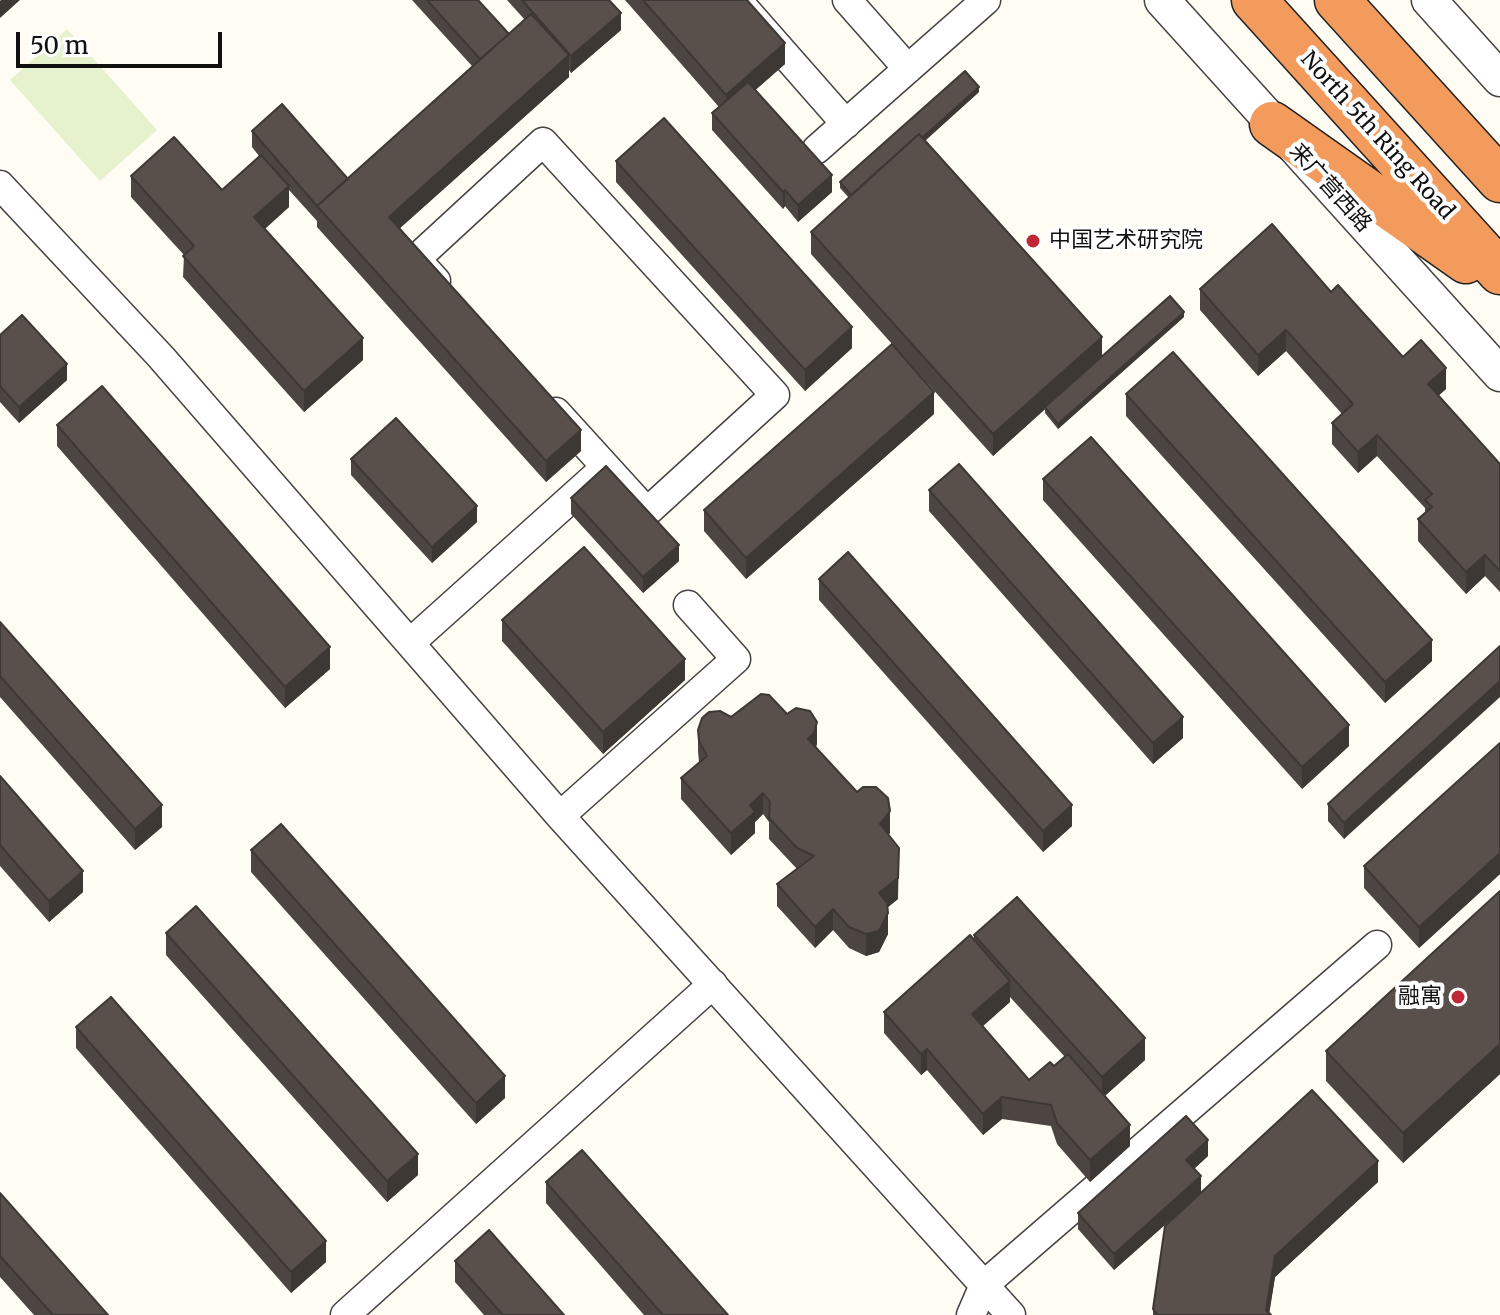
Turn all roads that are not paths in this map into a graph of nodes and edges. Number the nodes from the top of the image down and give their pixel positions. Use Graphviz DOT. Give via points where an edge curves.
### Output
graph roads {
  1 [pos="737,0"];
  2 [pos="847,0"];
  3 [pos="986,0"];
  4 [pos="1162,0"];
  5 [pos="1254,0"];
  6 [pos="1337,0"];
  7 [pos="1429,0"];
  8 [pos="908,69"];
  9 [pos="1500,79"];
  10 [pos="846,124"];
  11 [pos="1272,124"];
  12 [pos="817,149"];
  13 [pos="1500,180"];
  14 [pos="0,185"];
  15 [pos="1500,272"];
  16 [pos="1500,285"];
  17 [pos="458,305"];
  18 [pos="1500,374"];
  19 [pos="543,398"];
  20 [pos="606,467"];
  21 [pos="688,605"];
  22 [pos="410,643"];
  23 [pos="560,816"];
  24 [pos="1377,945"];
  25 [pos="713,984"];
  26 [pos="984,1285"];
  27 [pos="345,1315"];
  28 [pos="971,1315"];
  29 [pos="1011,1315"];
  1 -- 10 [label="street"];
  2 -- 8 [label="street"];
  3 -- 8 [label="street"];
  4 -- 11 [label="street, 来广营西路"];
  5 -- 15 [label="highway, North 5th Ring Road"];
  6 -- 13 [label="highway"];
  7 -- 9 [label="street"];
  8 -- 10 [label="street"];
  10 -- 12 [label="street"];
  11 -- 16 [label="highway"];
  11 -- 18 [label="street, 来广营西路"];
  14 -- 22 [label="street" via="161,357"];
  17 -- 20 [label="street" via="416,259 543,142 775,395 647,512"];
  19 -- 20 [label="street"];
  20 -- 22 [label="street"];
  21 -- 23 [label="street" via="736,659"];
  22 -- 23 [label="street"];
  23 -- 25 [label="street"];
  24 -- 26 [label="street"];
  25 -- 26 [label="street"];
  25 -- 27 [label="street"];
  26 -- 28 [label="street"];
  26 -- 29 [label="street"];
}
